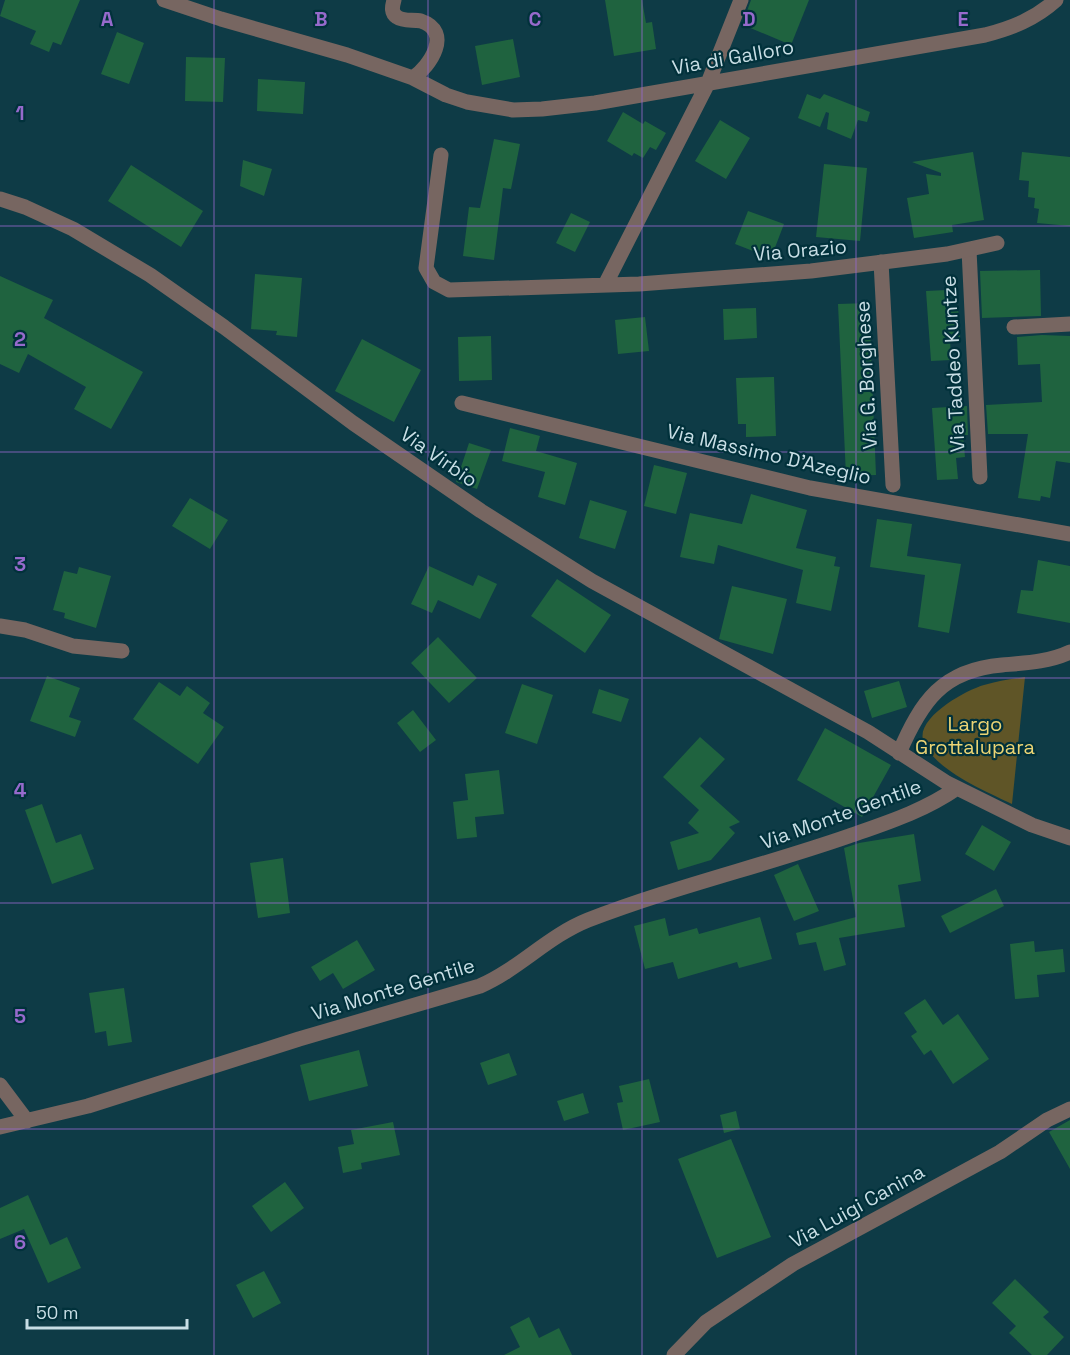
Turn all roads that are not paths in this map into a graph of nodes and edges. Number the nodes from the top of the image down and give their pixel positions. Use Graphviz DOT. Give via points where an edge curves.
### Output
graph roads {
  1 [pos="164,0"];
  2 [pos="394,0"];
  3 [pos="741,0"];
  4 [pos="1056,0"];
  5 [pos="413,78"];
  6 [pos="708,83"];
  7 [pos="441,155"];
  8 [pos="0,199"];
  9 [pos="997,243"];
  10 [pos="969,250"];
  11 [pos="881,262"];
  12 [pos="605,285"];
  13 [pos="1070,324"];
  14 [pos="1014,327"];
  15 [pos="462,403"];
  16 [pos="980,477"];
  17 [pos="893,485"];
  18 [pos="1070,534"];
  19 [pos="0,626"];
  20 [pos="122,651"];
  21 [pos="1070,652"];
  22 [pos="899,753"];
  23 [pos="957,788"];
  24 [pos="1070,838"];
  25 [pos="0,1085"];
  26 [pos="1070,1109"];
  27 [pos="27,1121"];
  28 [pos="0,1127"];
  29 [pos="675,1355"];
  1 -- 5 [label="street, Via di Galloro"];
  2 -- 5 [label="street" via="395,16 428,25 436,39 432,59"];
  3 -- 6 [label="street"];
  4 -- 6 [label="street, Via di Galloro" via="1032,18 985,35"];
  5 -- 6 [label="street, Via di Galloro" via="467,102 528,110 595,103"];
  6 -- 12 [label="street"];
  7 -- 12 [label="street, Via Orazio" via="426,261 434,282 458,290"];
  8 -- 22 [label="street, Via Virbio" via="73,229 150,275 353,423 562,562"];
  9 -- 10 [label="street, Via Orazio"];
  10 -- 11 [label="street, Via Orazio"];
  10 -- 16 [label="street, Via Taddeo Kuntze"];
  11 -- 12 [label="street, Via Orazio" via="811,271"];
  11 -- 17 [label="street, Via G. Borghese"];
  13 -- 14 [label="street"];
  15 -- 18 [label="street, Via Massimo D'Azeglio" via="810,488"];
  19 -- 20 [label="street" via="73,646"];
  21 -- 22 [label="street" via="1057,658 971,670 946,683 925,702"];
  22 -- 23 [label="street"];
  23 -- 24 [label="street" via="1032,825"];
  23 -- 27 [label="street, Via Monte Gentile" via="928,806 793,856 649,897 585,921 480,986 88,1106"];
  25 -- 27 [label="street"];
  26 -- 29 [label="street, Via Luigi Canina" via="1000,1152 793,1264 706,1322"];
  27 -- 28 [label="street, Via Monte Gentile"];
}
